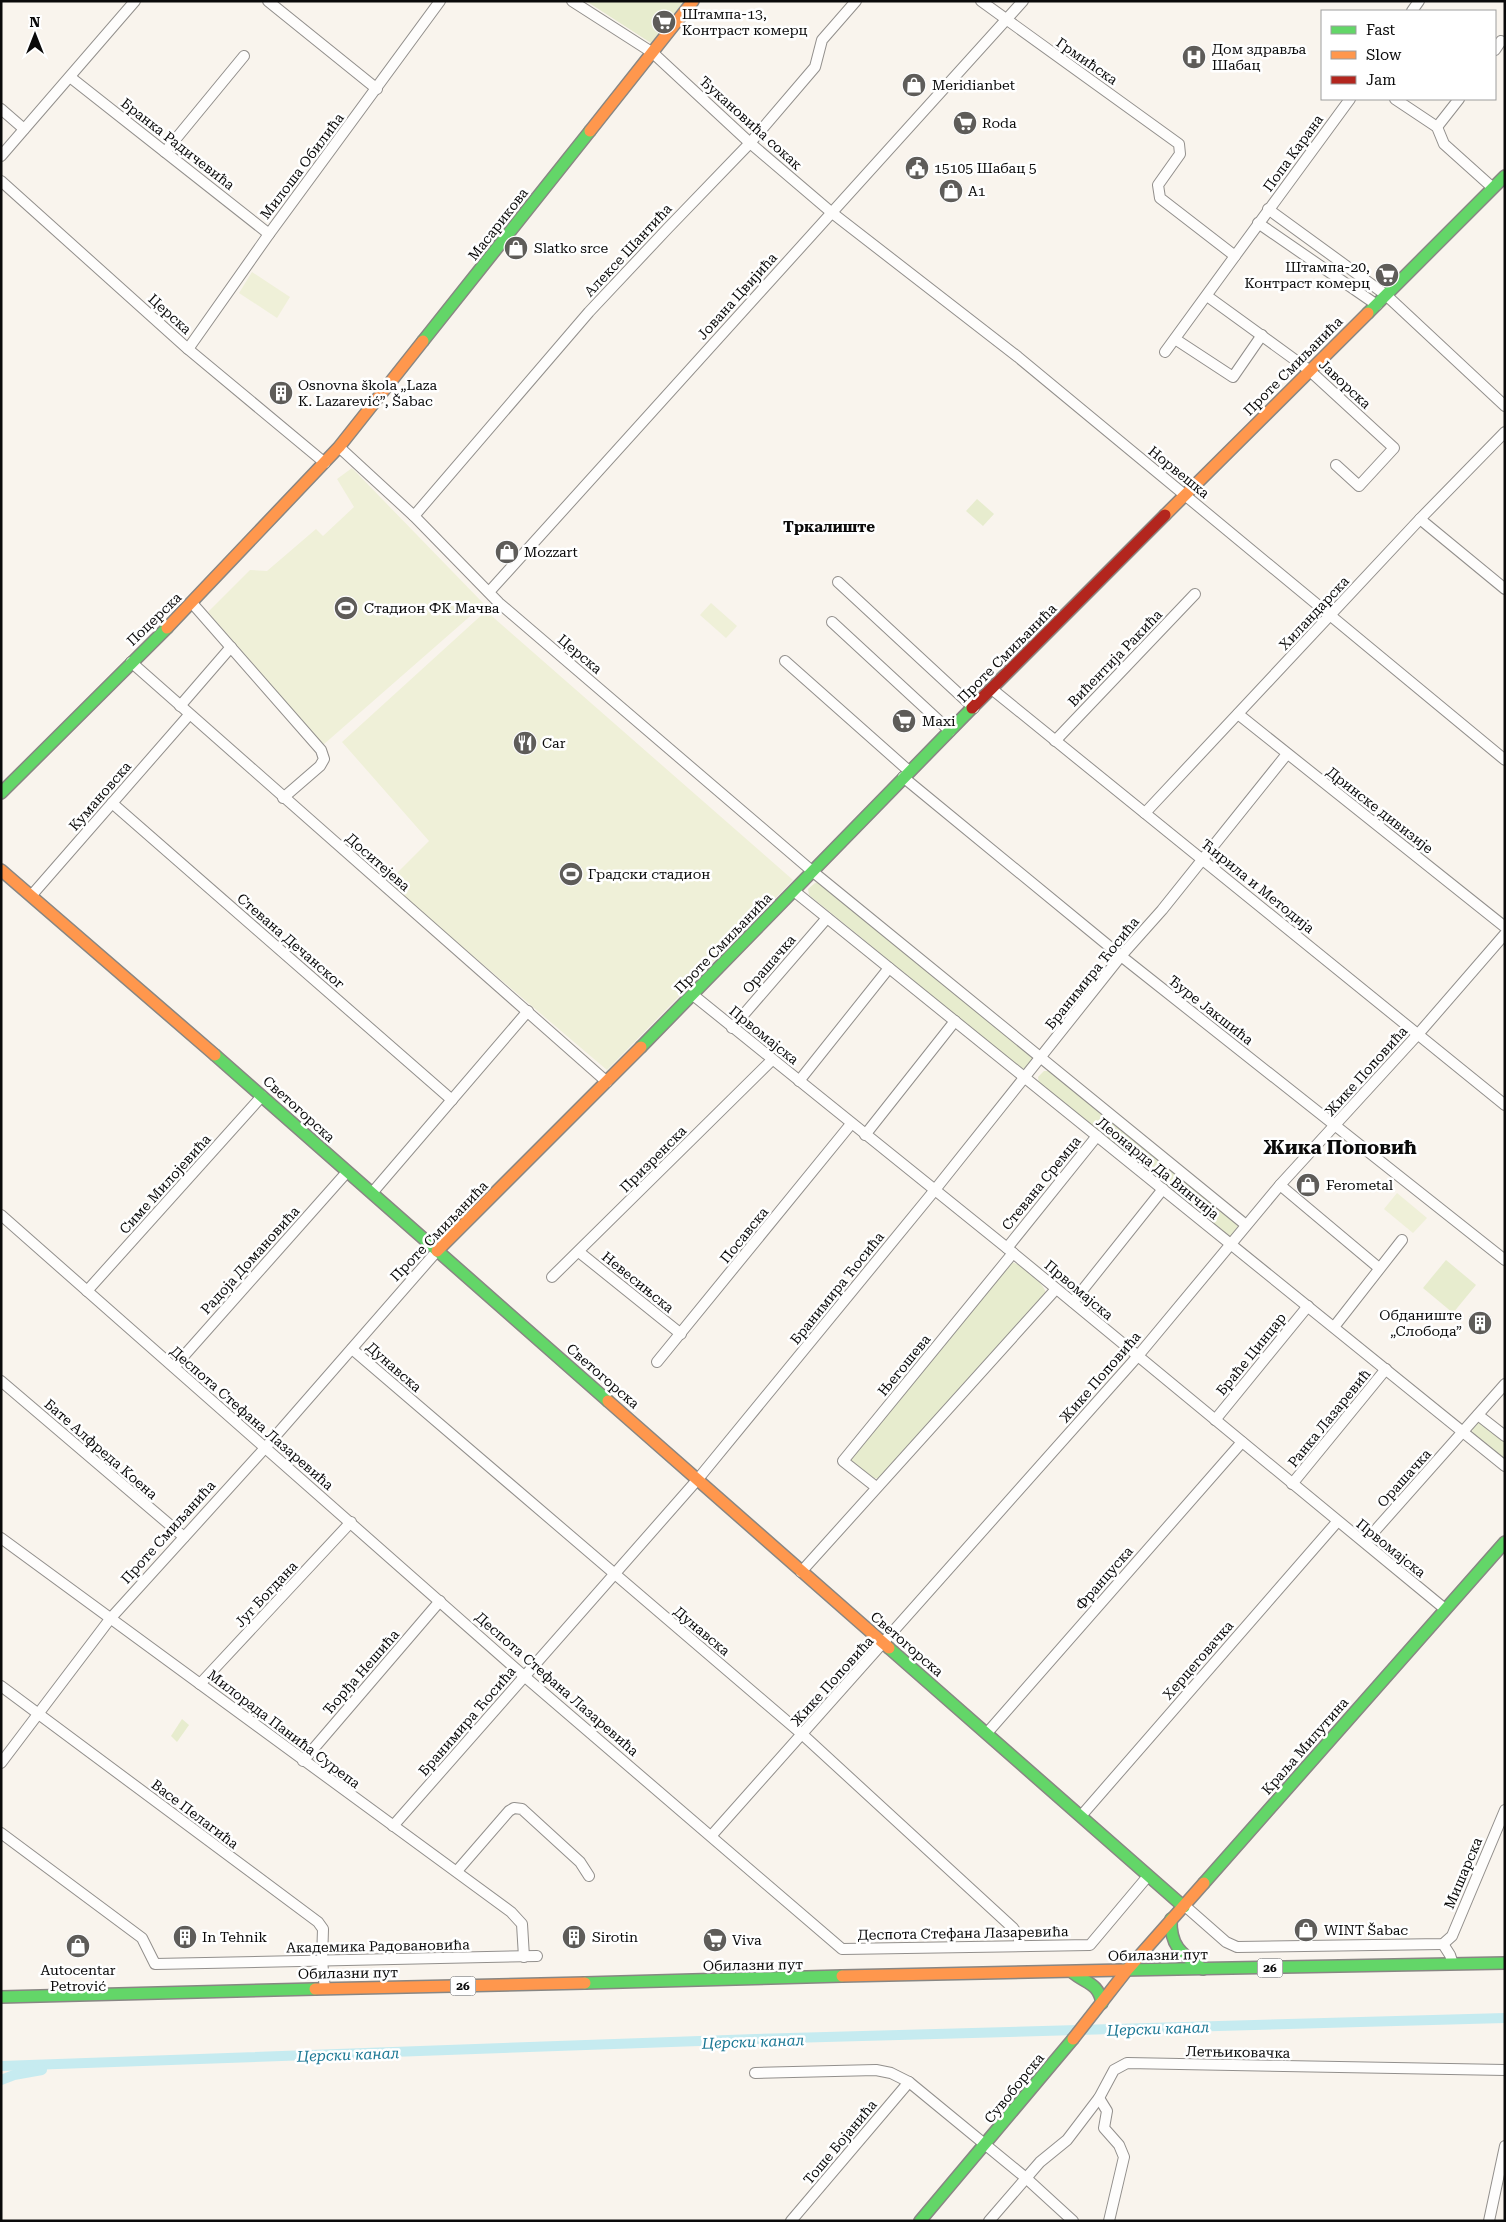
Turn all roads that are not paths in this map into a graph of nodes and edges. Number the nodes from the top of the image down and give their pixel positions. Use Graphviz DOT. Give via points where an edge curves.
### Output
graph roads {
  1 [pos="134,1"];
  2 [pos="268,1"];
  3 [pos="440,1"];
  4 [pos="572,1"];
  5 [pos="693,1"];
  6 [pos="856,1"];
  7 [pos="981,1"];
  8 [pos="1024,1"];
  9 [pos="1006,20"];
  10 [pos="653,53"];
  11 [pos="244,56"];
  12 [pos="70,77"];
  13 [pos="377,88"];
  14 [pos="1349,100"];
  15 [pos="1397,100"];
  16 [pos="1457,100"];
  17 [pos="1,109"];
  18 [pos="1438,127"];
  19 [pos="24,129"];
  20 [pos="750,143"];
  21 [pos="165,152"];
  22 [pos="1,156"];
  23 [pos="1505,176"];
  24 [pos="1,181"];
  25 [pos="1493,188"];
  26 [pos="1268,209"];
  27 [pos="831,212"];
  28 [pos="1258,223"];
  29 [pos="269,234"];
  30 [pos="1235,256"];
  31 [pos="1386,295"];
  32 [pos="1208,296"];
  33 [pos="1376,305"];
  34 [pos="1262,335"];
  35 [pos="1176,339"];
  36 [pos="188,349"];
  37 [pos="1165,352"];
  38 [pos="1310,370"];
  39 [pos="1505,406"];
  40 [pos="1505,432"];
  41 [pos="339,447"];
  42 [pos="325,463"];
  43 [pos="1336,465"];
  44 [pos="1185,495"];
  45 [pos="414,516"];
  46 [pos="1420,519"];
  47 [pos="838,582"];
  48 [pos="1505,589"];
  49 [pos="489,592"];
  50 [pos="1196,594"];
  51 [pos="192,603"];
  52 [pos="1331,615"];
  53 [pos="832,622"];
  54 [pos="231,647"];
  55 [pos="785,661"];
  56 [pos="131,662"];
  57 [pos="993,690"];
  58 [pos="180,706"];
  59 [pos="974,708"];
  60 [pos="1238,714"];
  61 [pos="189,715"];
  62 [pos="950,731"];
  63 [pos="1055,741"];
  64 [pos="1287,754"];
  65 [pos="1505,760"];
  66 [pos="906,774"];
  67 [pos="1,793"];
  68 [pos="284,798"];
  69 [pos="112,803"];
  70 [pos="1145,813"];
  71 [pos="1202,859"];
  72 [pos="1,870"];
  73 [pos="812,871"];
  74 [pos="794,891"];
  75 [pos="31,896"];
  76 [pos="827,918"];
  77 [pos="1505,927"];
  78 [pos="1505,934"];
  79 [pos="1121,956"];
  80 [pos="890,968"];
  81 [pos="693,996"];
  82 [pos="528,1011"];
  83 [pos="955,1021"];
  84 [pos="732,1028"];
  85 [pos="1417,1035"];
  86 [pos="1040,1058"];
  87 [pos="772,1060"];
  88 [pos="1025,1078"];
  89 [pos="799,1081"];
  90 [pos="607,1082"];
  91 [pos="262,1096"];
  92 [pos="452,1100"];
  93 [pos="1505,1105"];
  94 [pos="851,1124"];
  95 [pos="1334,1126"];
  96 [pos="865,1135"];
  97 [pos="1097,1136"];
  98 [pos="347,1172"];
  99 [pos="1280,1185"];
  100 [pos="1163,1189"];
  101 [pos="934,1191"];
  102 [pos="372,1193"];
  103 [pos="1,1215"];
  104 [pos="1246,1225"];
  105 [pos="1402,1240"];
  106 [pos="1230,1245"];
  107 [pos="437,1251"];
  108 [pos="1010,1251"];
  109 [pos="579,1252"];
  110 [pos="1505,1260"];
  111 [pos="1379,1268"];
  112 [pos="552,1277"];
  113 [pos="1056,1289"];
  114 [pos="87,1291"];
  115 [pos="1073,1302"];
  116 [pos="1308,1306"];
  117 [pos="1334,1327"];
  118 [pos="681,1334"];
  119 [pos="352,1349"];
  120 [pos="1137,1357"];
  121 [pos="657,1362"];
  122 [pos="174,1367"];
  123 [pos="1386,1369"];
  124 [pos="1,1381"];
  125 [pos="1505,1384"];
  126 [pos="1478,1414"];
  127 [pos="1215,1420"];
  128 [pos="1463,1431"];
  129 [pos="1505,1436"];
  130 [pos="1242,1442"];
  131 [pos="265,1448"];
  132 [pos="1505,1466"];
  133 [pos="698,1479"];
  134 [pos="1292,1484"];
  135 [pos="876,1487"];
  136 [pos="351,1522"];
  137 [pos="1337,1522"];
  138 [pos="184,1537"];
  139 [pos="1,1538"];
  140 [pos="1365,1542"];
  141 [pos="1505,1542"];
  142 [pos="801,1572"];
  143 [pos="614,1574"];
  144 [pos="440,1602"];
  145 [pos="1445,1609"];
  146 [pos="110,1619"];
  147 [pos="884,1644"];
  148 [pos="524,1676"];
  149 [pos="200,1684"];
  150 [pos="1,1686"];
  151 [pos="38,1713"];
  152 [pos="987,1732"];
  153 [pos="802,1735"];
  154 [pos="303,1761"];
  155 [pos="1,1764"];
  156 [pos="1505,1810"];
  157 [pos="1081,1816"];
  158 [pos="393,1826"];
  159 [pos="1,1833"];
  160 [pos="712,1835"];
  161 [pos="457,1871"];
  162 [pos="589,1876"];
  163 [pos="1148,1876"];
  164 [pos="1184,1906"];
  165 [pos="1171,1919"];
  166 [pos="1443,1944"];
  167 [pos="1020,1946"];
  168 [pos="537,1956"];
  169 [pos="524,1957"];
  170 [pos="322,1961"];
  171 [pos="1505,1963"];
  172 [pos="1453,1964"];
  173 [pos="1204,1969"];
  174 [pos="1127,1970"];
  175 [pos="1071,1971"];
  176 [pos="325,1989"];
  177 [pos="1,1996"];
  178 [pos="1100,2006"];
  179 [pos="1505,2070"];
  180 [pos="756,2073"];
  181 [pos="909,2082"];
  182 [pos="1099,2098"];
  183 [pos="986,2146"];
  184 [pos="1505,2146"];
  185 [pos="1026,2178"];
  186 [pos="791,2221"];
  187 [pos="920,2221"];
  188 [pos="989,2221"];
  189 [pos="1073,2221"];
  190 [pos="1109,2221"];
  191 [pos="1489,2221"];
  1 -- 12 [label="street"];
  2 -- 13 [label="street"];
  3 -- 13 [label="street, Милоша Обилића"];
  4 -- 10 [label="street, Ђукановића сокак"];
  5 -- 10 [label="street, Масарикова"];
  6 -- 20 [label="street, Алексе Шантића" via="822,40 815,67"];
  7 -- 9 [label="street, Грмићска"];
  8 -- 9 [label="street, Јована Цвијића"];
  9 -- 27 [label="street, Јована Цвијића"];
  9 -- 30 [label="street, Грмићска" via="1177,142 1180,154 1160,181 1160,198"];
  10 -- 20 [label="street, Ђукановића сокак"];
  10 -- 41 [label="street, Масарикова"];
  11 -- 21 [label="street"];
  12 -- 19 [label="street"];
  12 -- 21 [label="street, Бранка Радичевића"];
  13 -- 29 [label="street, Милоша Обилића"];
  14 -- 26 [label="street, Попа Карана"];
  15 -- 18 [label="street"];
  16 -- 18 [label="street"];
  17 -- 19 [label="street"];
  18 -- 25 [label="street" via="1444,144"];
  19 -- 22 [label="street"];
  20 -- 27 [label="street, Ђукановића сокак"];
  20 -- 45 [label="street, Алексе Шантића" via="589,312"];
  21 -- 29 [label="street, Бранка Радичевића"];
  23 -- 25 [label="street, Проте Смиљанића"];
  24 -- 36 [label="street, Церска"];
  25 -- 31 [label="street, Проте Смиљанића"];
  26 -- 28 [label="street, Попа Карана"];
  26 -- 31 [label="street"];
  27 -- 44 [label="street, Норвешка" via="1026,363"];
  27 -- 49 [label="street, Јована Цвијића"];
  28 -- 30 [label="street, Попа Карана"];
  28 -- 33 [label="street"];
  29 -- 36 [label="street, Милоша Обилића"];
  30 -- 32 [label="street, Попа Карана"];
  31 -- 33 [label="street, Проте Смиљанића"];
  31 -- 39 [label="street"];
  32 -- 34 [label="street, Јаворска"];
  32 -- 35 [label="street, Попа Карана"];
  33 -- 38 [label="street, Проте Смиљанића"];
  34 -- 35 [label="street" via="1233,377"];
  34 -- 38 [label="street, Јаворска"];
  35 -- 37 [label="street, Попа Карана"];
  36 -- 42 [label="street, Церска"];
  38 -- 43 [label="street, Јаворска" via="1394,448 1359,486"];
  38 -- 44 [label="street, Проте Смиљанића"];
  40 -- 46 [label="street, Хиландарска"];
  41 -- 42 [label="street, Масарикова"];
  41 -- 45 [label="street, Церска"];
  42 -- 51 [label="street, Поцерска"];
  44 -- 52 [label="street, Норвешка"];
  44 -- 57 [label="street, Проте Смиљанића"];
  45 -- 49 [label="street, Церска"];
  46 -- 48 [label="street"];
  46 -- 52 [label="street, Хиландарска"];
  47 -- 59 [label="street"];
  49 -- 73 [label="street, Церска"];
  50 -- 63 [label="street, Вићентија Ракића"];
  51 -- 54 [label="street"];
  51 -- 56 [label="street, Поцерска"];
  52 -- 60 [label="street, Хиландарска"];
  52 -- 65 [label="street, Норвешка"];
  53 -- 62 [label="street"];
  54 -- 58 [label="street"];
  54 -- 68 [label="street" via="323,754 320,766"];
  55 -- 66 [label="street, Ђуре Јакшића"];
  56 -- 58 [label="street, Доситејева"];
  56 -- 67 [label="street, Поцерска"];
  57 -- 59 [label="street, Проте Смиљанића"];
  57 -- 63 [label="street, Ћирила и Методија"];
  58 -- 61 [label="street, Доситејева"];
  59 -- 62 [label="street, Проте Смиљанића"];
  60 -- 64 [label="street, Дринске дивизије"];
  60 -- 70 [label="street, Хиландарска"];
  61 -- 68 [label="street, Доситејева"];
  61 -- 69 [label="street, Кумановска"];
  62 -- 66 [label="street, Проте Смиљанића"];
  63 -- 70 [label="street, Ћирила и Методија"];
  64 -- 71 [label="street, Бранимира Ћосића"];
  64 -- 77 [label="street, Дринске дивизије"];
  66 -- 73 [label="street, Проте Смиљанића"];
  66 -- 79 [label="street, Ђуре Јакшића"];
  68 -- 82 [label="street, Доситејева"];
  69 -- 75 [label="street, Кумановска"];
  69 -- 92 [label="street, Стевана Дечанског"];
  70 -- 71 [label="street, Ћирила и Методија"];
  71 -- 79 [label="street, Бранимира Ћосића"];
  71 -- 85 [label="street, Ћирила и Методија"];
  72 -- 75 [label="street, Светогорска"];
  73 -- 74 [label="street, Проте Смиљанића"];
  73 -- 86 [label="street, Леонарда Да Винчија"];
  74 -- 76 [label="street, Леонарда Да Винчија"];
  74 -- 81 [label="street, Проте Смиљанића"];
  75 -- 91 [label="street, Светогорска"];
  76 -- 80 [label="street, Леонарда Да Винчија"];
  76 -- 84 [label="street, Орашачка"];
  78 -- 85 [label="street, Жике Поповића"];
  79 -- 86 [label="street, Бранимира Ћосића"];
  79 -- 95 [label="street, Ђуре Јакшића"];
  80 -- 83 [label="street, Леонарда Да Винчија"];
  80 -- 89 [label="street"];
  81 -- 84 [label="street, Првомајска"];
  81 -- 90 [label="street, Проте Смиљанића"];
  82 -- 90 [label="street, Доситејева"];
  82 -- 92 [label="street"];
  83 -- 88 [label="street, Леонарда Да Винчија"];
  83 -- 96 [label="street"];
  84 -- 87 [label="street, Првомајска"];
  85 -- 93 [label="street, Ћирила и Методија"];
  85 -- 95 [label="street, Жике Поповића"];
  86 -- 88 [label="street, Бранимира Ћосића"];
  86 -- 104 [label="street, Леонарда Да Винчија"];
  87 -- 89 [label="street, Првомајска"];
  87 -- 109 [label="street, Призренска"];
  88 -- 97 [label="street, Леонарда Да Винчија"];
  88 -- 101 [label="street, Бранимира Ћосића"];
  89 -- 94 [label="street, Првомајска"];
  90 -- 107 [label="street, Проте Смиљанића"];
  91 -- 98 [label="street, Светогорска"];
  91 -- 114 [label="street, Симе Милојевића"];
  92 -- 102 [label="street"];
  94 -- 96 [label="street, Првомајска"];
  94 -- 118 [label="street, Посавска"];
  95 -- 99 [label="street, Жике Поповића"];
  95 -- 110 [label="street, Ђуре Јакшића"];
  96 -- 101 [label="street, Првомајска"];
  97 -- 100 [label="street, Леонарда Да Винчија"];
  97 -- 108 [label="street, Стевана Сремца"];
  98 -- 102 [label="street, Светогорска"];
  98 -- 122 [label="street, Радоја Домановића"];
  99 -- 104 [label="street, Жике Поповића"];
  99 -- 111 [label="street"];
  100 -- 106 [label="street, Леонарда Да Винчија"];
  100 -- 115 [label="street"];
  101 -- 108 [label="street, Првомајска"];
  101 -- 133 [label="street, Бранимира Ћосића"];
  102 -- 107 [label="street, Светогорска"];
  103 -- 114 [label="street, Деспота Стефана Лазаревића"];
  104 -- 106 [label="street, Жике Поповића"];
  105 -- 111 [label="street"];
  106 -- 116 [label="street, Леонарда Да Винчија"];
  106 -- 120 [label="street, Жике Поповића"];
  107 -- 119 [label="street, Проте Смиљанића"];
  107 -- 133 [label="street, Светогорска"];
  108 -- 113 [label="street, Првомајска"];
  108 -- 135 [label="street, Његошева" via="843,1461"];
  109 -- 112 [label="street, Призренска"];
  109 -- 118 [label="street, Невесињска"];
  111 -- 117 [label="street"];
  113 -- 115 [label="street, Првомајска"];
  113 -- 135 [label="street"];
  114 -- 122 [label="street, Деспота Стефана Лазаревића"];
  115 -- 120 [label="street, Првомајска"];
  116 -- 117 [label="street, Леонарда Да Винчија"];
  116 -- 127 [label="street, Браће Цинцар"];
  117 -- 123 [label="street, Леонарда Да Винчија"];
  118 -- 121 [label="street, Посавска"];
  119 -- 131 [label="street, Проте Смиљанића"];
  119 -- 143 [label="street, Дунавска"];
  120 -- 127 [label="street, Првомајска"];
  120 -- 147 [label="street, Жике Поповића"];
  122 -- 131 [label="street, Деспота Стефана Лазаревића"];
  123 -- 128 [label="street, Леонарда Да Винчија"];
  123 -- 134 [label="street, Ранка Лазаревић"];
  124 -- 138 [label="street, Бате Алфреда Коена"];
  125 -- 126 [label="street, Орашачка"];
  126 -- 128 [label="street, Орашачка"];
  126 -- 129 [label="street"];
  127 -- 130 [label="street, Првомајска"];
  128 -- 132 [label="street, Леонарда Да Винчија"];
  128 -- 140 [label="street, Орашачка"];
  130 -- 134 [label="street, Првомајска"];
  130 -- 152 [label="street, Француска"];
  131 -- 136 [label="street, Деспота Стефана Лазаревића"];
  131 -- 138 [label="street, Проте Смиљанића"];
  133 -- 142 [label="street, Светогорска"];
  133 -- 143 [label="street, Бранимира Ћосића"];
  134 -- 137 [label="street, Првомајска"];
  135 -- 142 [label="street"];
  136 -- 144 [label="street, Деспота Стефана Лазаревића"];
  136 -- 149 [label="street, Југ Богдана"];
  137 -- 140 [label="street, Првомајска"];
  137 -- 157 [label="street, Херцеговачка"];
  138 -- 146 [label="street, Проте Смиљанића"];
  139 -- 146 [label="street, Милорада Панића Сурепа"];
  140 -- 145 [label="street, Првомајска"];
  141 -- 145 [label="street, Краља Милутина"];
  142 -- 147 [label="street, Светогорска"];
  143 -- 148 [label="street, Бранимира Ћосића"];
  143 -- 153 [label="street, Дунавска"];
  144 -- 148 [label="street, Деспота Стефана Лазаревића"];
  144 -- 154 [label="street, Ђорђа Нешића"];
  145 -- 164 [label="street, Краља Милутина"];
  146 -- 149 [label="street, Милорада Панића Сурепа"];
  146 -- 151 [label="street, Проте Смиљанића"];
  147 -- 152 [label="street, Светогорска"];
  147 -- 153 [label="street, Жике Поповића"];
  148 -- 158 [label="street, Бранимира Ћосића"];
  148 -- 160 [label="street, Деспота Стефана Лазаревића"];
  149 -- 154 [label="street, Милорада Панића Сурепа"];
  150 -- 151 [label="street, Васе Пелагића"];
  151 -- 155 [label="street, Проте Смиљанића"];
  151 -- 170 [label="street, Васе Пелагића" via="318,1922 323,1929"];
  152 -- 157 [label="street, Светогорска"];
  153 -- 160 [label="street, Жике Поповића"];
  153 -- 167 [label="street, Дунавска" via="1013,1928"];
  154 -- 158 [label="street, Милорада Панића Сурепа"];
  156 -- 166 [label="street, Мишарска" via="1452,1936"];
  157 -- 163 [label="street, Светогорска"];
  158 -- 161 [label="street, Милорада Панића Сурепа"];
  159 -- 170 [label="street, Академика Радовановића" via="142,1938 156,1964"];
  160 -- 167 [label="street, Деспота Стефана Лазаревића" via="842,1949"];
  161 -- 162 [label="street" via="514,1808 522,1810 580,1862"];
  161 -- 169 [label="street, Милорада Панића Сурепа" via="522,1924"];
  163 -- 164 [label="street, Светогорска"];
  163 -- 167 [label="street, Деспота Стефана Лазаревића" via="1090,1945"];
  164 -- 165 [label="street, Краља Милутина"];
  164 -- 166 [label="street" via="1226,1942 1237,1947"];
  165 -- 173 [label="street" via="1171,1936 1176,1946"];
  165 -- 174 [label="street, Краља Милутина"];
  166 -- 172 [label="street"];
  168 -- 169 [label="street, Академика Радовановића"];
  169 -- 170 [label="street, Академика Радовановића"];
  170 -- 176 [label="street, Васе Пелагића"];
  171 -- 172 [label="street, Обилазни пут / 26"];
  172 -- 173 [label="street, Обилазни пут / 26"];
  173 -- 174 [label="street, Обилазни пут / 26"];
  174 -- 175 [label="street, Обилазни пут / 26"];
  174 -- 178 [label="street, Сувоборска"];
  175 -- 176 [label="street, Обилазни пут / 26"];
  175 -- 178 [label="street" via="1077,1978 1096,1986 1100,1993"];
  176 -- 177 [label="street, Обилазни пут / 26"];
  178 -- 183 [label="street, Сувоборска"];
  179 -- 182 [label="street, Летњиковачка" via="1127,2063 1114,2070"];
  180 -- 181 [label="street" via="876,2070"];
  181 -- 183 [label="street"];
  181 -- 186 [label="street, Тоше Бојанића"];
  182 -- 185 [label="street, Летњиковачка" via="1067,2140"];
  182 -- 190 [label="street" via="1107,2111 1104,2128 1119,2145 1124,2157"];
  183 -- 185 [label="street"];
  183 -- 187 [label="street, Сувоборска"];
  184 -- 191 [label="street"];
  185 -- 188 [label="street, Летњиковачка"];
  185 -- 189 [label="street"];
}
